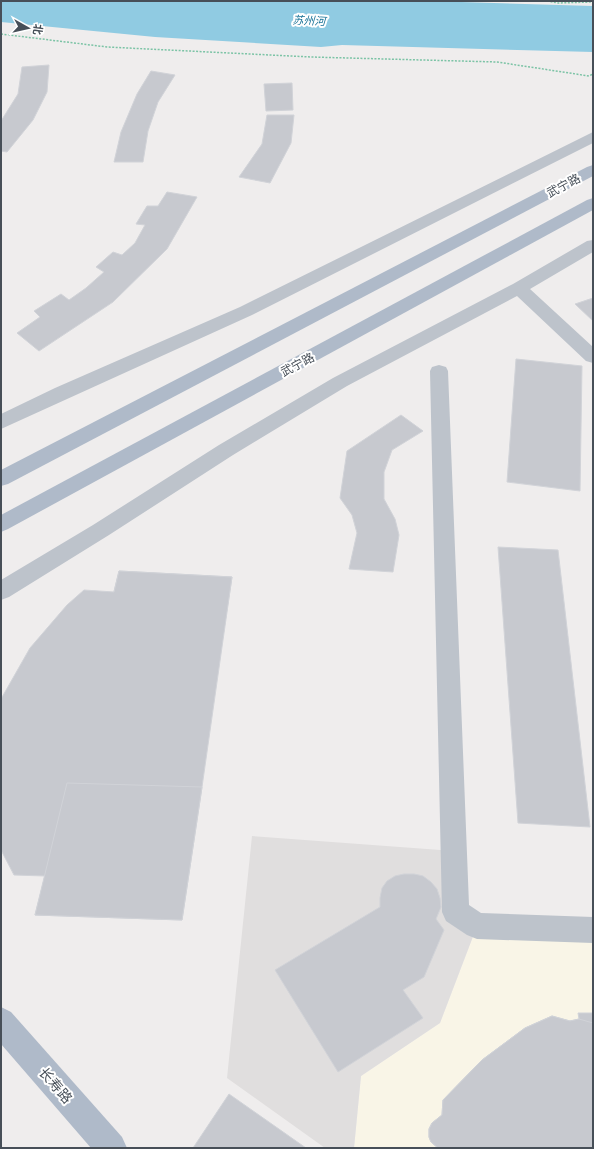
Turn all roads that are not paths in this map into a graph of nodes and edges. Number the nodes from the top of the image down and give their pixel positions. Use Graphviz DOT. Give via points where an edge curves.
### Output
graph roads {
  1 [pos="593,137"];
  2 [pos="593,170"];
  3 [pos="593,203"];
  4 [pos="593,245"];
  5 [pos="519,288"];
  6 [pos="593,357"];
  7 [pos="439,372"];
  8 [pos="1,422"];
  9 [pos="1,479"];
  10 [pos="1,524"];
  11 [pos="1,591"];
  12 [pos="593,930"];
  13 [pos="1,1022"];
  14 [pos="112,1148"];
  1 -- 8 [label="street" via="246,311 88,379"];
  2 -- 9 [label="main road, 武宁路"];
  3 -- 10 [label="main road, 武宁路"];
  4 -- 5 [label="street"];
  5 -- 6 [label="street"];
  5 -- 11 [label="street" via="340,382"];
  7 -- 12 [label="street" via="456,912 477,926"];
  13 -- 14 [label="main road, 长寿路"];
}
